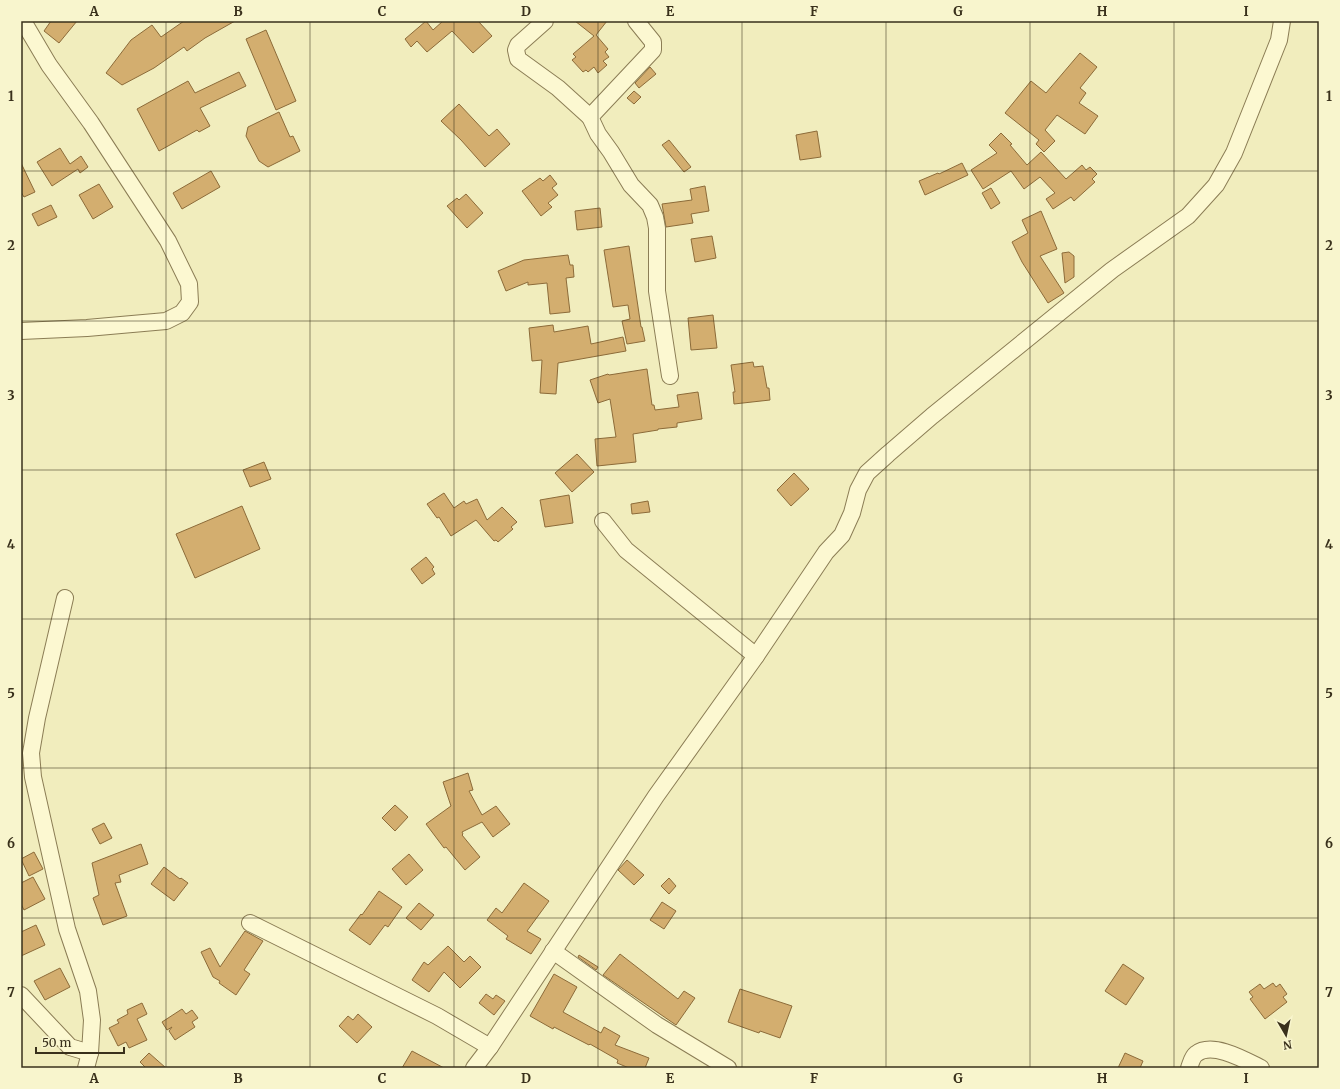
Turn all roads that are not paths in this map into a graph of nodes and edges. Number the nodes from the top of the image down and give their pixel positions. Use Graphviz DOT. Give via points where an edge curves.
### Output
graph roads {
  1 [pos="23,21"];
  2 [pos="545,21"];
  3 [pos="636,21"];
  4 [pos="1282,21"];
  5 [pos="590,117"];
  6 [pos="21,331"];
  7 [pos="670,376"];
  8 [pos="602,521"];
  9 [pos="65,598"];
  10 [pos="756,656"];
  11 [pos="250,923"];
  12 [pos="553,951"];
  13 [pos="21,995"];
  14 [pos="490,1047"];
  15 [pos="88,1061"];
  16 [pos="474,1068"];
  17 [pos="728,1068"];
  18 [pos="1189,1068"];
  19 [pos="1261,1068"];
  1 -- 6 [label="street" via="49,65 91,122 168,241 189,284 190,302 182,313 166,321"];
  2 -- 5 [label="street" via="518,45 516,55"];
  3 -- 5 [label="street" via="653,42 653,50"];
  4 -- 10 [label="street" via="1279,40 1234,153 1216,185 1188,216 1112,270 932,416 867,473 842,535 826,552"];
  5 -- 7 [label="street" via="631,185 650,205 655,217 657,291"];
  8 -- 10 [label="street" via="626,550"];
  9 -- 15 [label="street" via="31,753 33,777 67,929 88,991 92,1020"];
  10 -- 12 [label="street" via="656,796"];
  11 -- 14 [label="street" via="437,1016"];
  12 -- 14 [label="street"];
  12 -- 17 [label="street" via="657,1025"];
  13 -- 15 [label="street" via="70,1047"];
  14 -- 16 [label="street"];
  18 -- 19 [label="street" via="1195,1055 1204,1050 1215,1050"];
}
